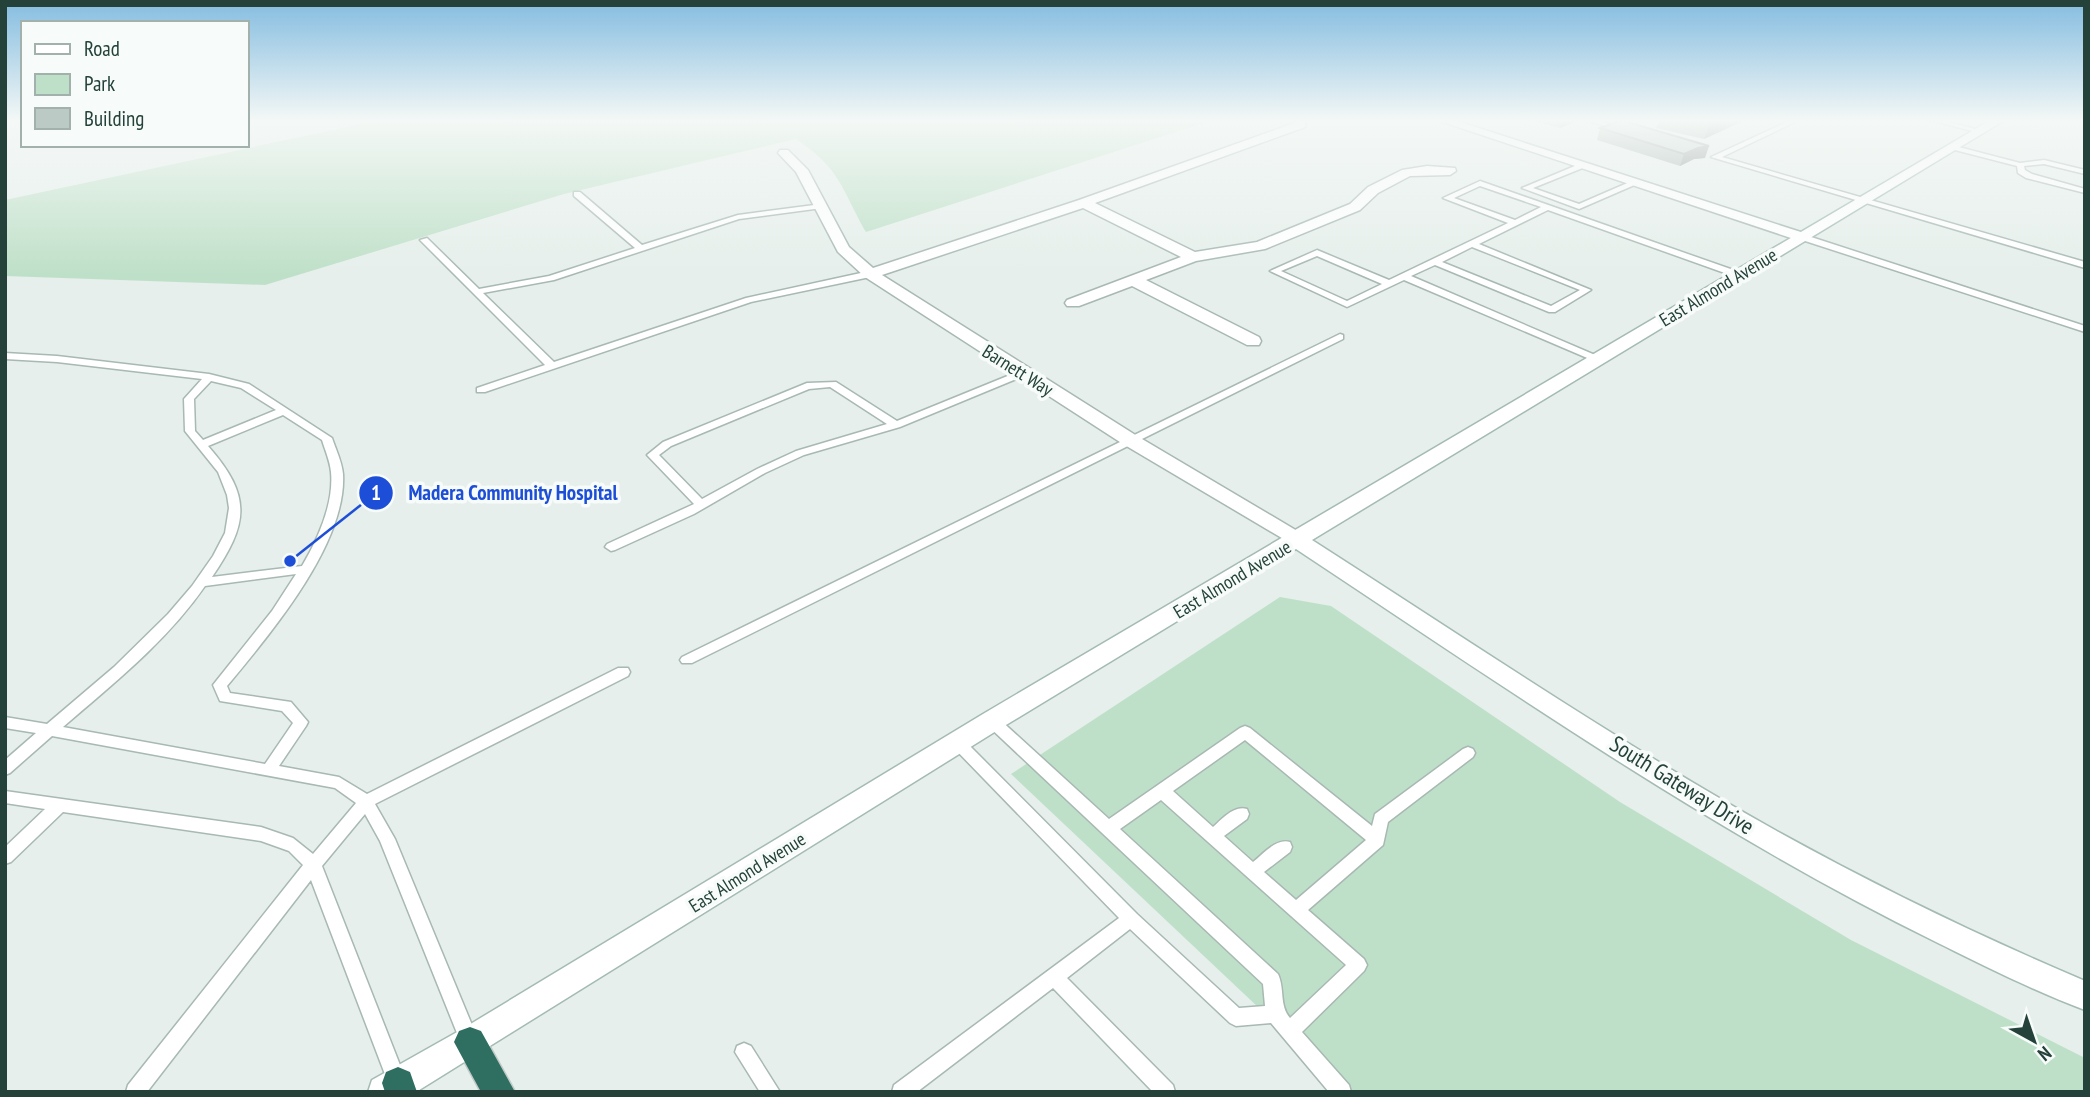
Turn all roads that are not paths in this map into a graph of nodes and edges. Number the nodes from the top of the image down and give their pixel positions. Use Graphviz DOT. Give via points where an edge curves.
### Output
graph roads {
  1 [pos="803,172"];
  2 [pos="1169,172"];
  3 [pos="1412,172"];
  4 [pos="1565,172"];
  5 [pos="1603,172"];
  6 [pos="1766,172"];
  7 [pos="1912,172"];
  8 [pos="2023,172"];
  9 [pos="1635,183"];
  10 [pos="2085,191"];
  11 [pos="577,194"];
  12 [pos="1863,201"];
  13 [pos="1084,203"];
  14 [pos="822,206"];
  15 [pos="1548,207"];
  16 [pos="1515,223"];
  17 [pos="1802,237"];
  18 [pos="424,240"];
  19 [pos="1472,244"];
  20 [pos="639,247"];
  21 [pos="1193,257"];
  22 [pos="1435,262"];
  23 [pos="2085,265"];
  24 [pos="870,274"];
  25 [pos="1739,275"];
  26 [pos="1405,276"];
  27 [pos="1131,279"];
  28 [pos="1390,284"];
  29 [pos="477,292"];
  30 [pos="1073,303"];
  31 [pos="2085,314"];
  32 [pos="2072,325"];
  33 [pos="2085,329"];
  34 [pos="1340,337"];
  35 [pos="1254,341"];
  36 [pos="5,356"];
  37 [pos="1599,360"];
  38 [pos="552,366"];
  39 [pos="1022,373"];
  40 [pos="209,377"];
  41 [pos="481,390"];
  42 [pos="284,411"];
  43 [pos="896,425"];
  44 [pos="1130,440"];
  45 [pos="201,445"];
  46 [pos="701,505"];
  47 [pos="1297,540"];
  48 [pos="611,547"];
  49 [pos="307,569"];
  50 [pos="202,582"];
  51 [pos="687,660"];
  52 [pos="623,672"];
  53 [pos="992,721"];
  54 [pos="5,722"];
  55 [pos="47,730"];
  56 [pos="957,742"];
  57 [pos="1468,753"];
  58 [pos="5,769"];
  59 [pos="268,771"];
  60 [pos="1162,791"];
  61 [pos="5,797"];
  62 [pos="366,802"];
  63 [pos="61,804"];
  64 [pos="1241,814"];
  65 [pos="1110,828"];
  66 [pos="1212,836"];
  67 [pos="1377,839"];
  68 [pos="1284,847"];
  69 [pos="5,857"];
  70 [pos="313,865"];
  71 [pos="1252,872"];
  72 [pos="1296,910"];
  73 [pos="1131,919"];
  74 [pos="1054,977"];
  75 [pos="2085,996"];
  76 [pos="1275,1014"];
  77 [pos="1290,1031"];
  78 [pos="470,1042"];
  79 [pos="744,1052"];
  80 [pos="394,1089"];
  81 [pos="135,1092"];
  82 [pos="499,1092"];
  83 [pos="771,1092"];
  84 [pos="901,1092"];
  85 [pos="1166,1092"];
  86 [pos="1342,1092"];
  1 -- 14 [label="street, Barnett Way"];
  2 -- 13 [label="street"];
  3 -- 21 [label="street" via="1373,190 1355,207 1260,246"];
  4 -- 9 [label="lane" via="1527,188 1579,207"];
  5 -- 9 [label="street"];
  6 -- 12 [label="lane"];
  7 -- 12 [label="street, East Almond Avenue"];
  8 -- 10 [label="lane"];
  9 -- 17 [label="street"];
  11 -- 20 [label="lane"];
  12 -- 17 [label="street, East Almond Avenue"];
  12 -- 23 [label="lane"];
  13 -- 21 [label="street"];
  13 -- 24 [label="street"];
  14 -- 20 [label="lane" via="738,217"];
  14 -- 24 [label="street, Barnett Way" via="843,249"];
  15 -- 16 [label="lane"];
  15 -- 16 [label="lane" via="1480,183 1447,198"];
  15 -- 25 [label="lane"];
  16 -- 19 [label="lane"];
  17 -- 25 [label="street, East Almond Avenue"];
  17 -- 32 [label="lane"];
  18 -- 29 [label="lane"];
  19 -- 22 [label="lane"];
  19 -- 22 [label="lane" via="1587,290 1552,310"];
  20 -- 29 [label="lane" via="551,278"];
  21 -- 27 [label="street"];
  22 -- 26 [label="lane"];
  24 -- 38 [label="lane" via="749,300"];
  24 -- 39 [label="street, Barnett Way"];
  25 -- 37 [label="street, East Almond Avenue"];
  26 -- 28 [label="lane"];
  26 -- 37 [label="lane"];
  27 -- 30 [label="street"];
  27 -- 35 [label="street"];
  28 -- 28 [label="lane" via="1347,304 1274,271 1317,253"];
  29 -- 38 [label="lane"];
  31 -- 32 [label="lane"];
  32 -- 33 [label="lane"];
  34 -- 44 [label="lane"];
  36 -- 40 [label="lane"];
  37 -- 47 [label="street, East Almond Avenue"];
  38 -- 41 [label="lane"];
  39 -- 43 [label="lane"];
  39 -- 44 [label="street, Barnett Way"];
  40 -- 42 [label="lane" via="245,387"];
  40 -- 45 [label="lane" via="189,399 190,432"];
  42 -- 45 [label="lane"];
  42 -- 49 [label="lane" via="327,438 337,475 332,514"];
  43 -- 46 [label="lane" via="800,453"];
  43 -- 46 [label="lane" via="832,384 807,386 667,444 653,455"];
  44 -- 47 [label="street, Barnett Way"];
  44 -- 51 [label="lane"];
  45 -- 50 [label="lane" via="226,474 234,526"];
  46 -- 48 [label="lane"];
  47 -- 53 [label="street, East Almond Avenue"];
  47 -- 75 [label="street, South Gateway Drive" via="1682,787 1832,875"];
  49 -- 50 [label="lane"];
  49 -- 59 [label="lane" via="220,685 226,697 286,706 301,722"];
  50 -- 55 [label="lane" via="150,642"];
  52 -- 62 [label="lane"];
  53 -- 56 [label="street, East Almond Avenue"];
  53 -- 65 [label="lane"];
  54 -- 55 [label="lane"];
  55 -- 58 [label="lane"];
  55 -- 59 [label="lane"];
  56 -- 73 [label="lane"];
  56 -- 78 [label="street, East Almond Avenue"];
  57 -- 67 [label="lane" via="1381,819"];
  59 -- 62 [label="lane" via="339,783"];
  60 -- 65 [label="lane"];
  60 -- 66 [label="lane"];
  60 -- 67 [label="lane" via="1245,732 1329,810"];
  61 -- 63 [label="lane"];
  62 -- 70 [label="lane"];
  62 -- 78 [label="lane" via="387,839"];
  63 -- 69 [label="lane"];
  63 -- 70 [label="lane" via="289,840"];
  64 -- 66 [label="lane"];
  65 -- 76 [label="lane" via="1272,980"];
  66 -- 71 [label="lane"];
  67 -- 72 [label="lane"];
  68 -- 71 [label="lane"];
  70 -- 80 [label="lane"];
  70 -- 81 [label="lane"];
  71 -- 72 [label="lane"];
  72 -- 77 [label="lane" via="1358,965"];
  73 -- 74 [label="lane"];
  73 -- 76 [label="lane" via="1236,1017"];
  74 -- 84 [label="lane"];
  74 -- 85 [label="lane"];
  76 -- 77 [label="lane"];
  77 -- 86 [label="lane"];
  78 -- 80 [label="street, East Almond Avenue"];
  78 -- 82 [label="highway"];
  79 -- 83 [label="lane"];
}
